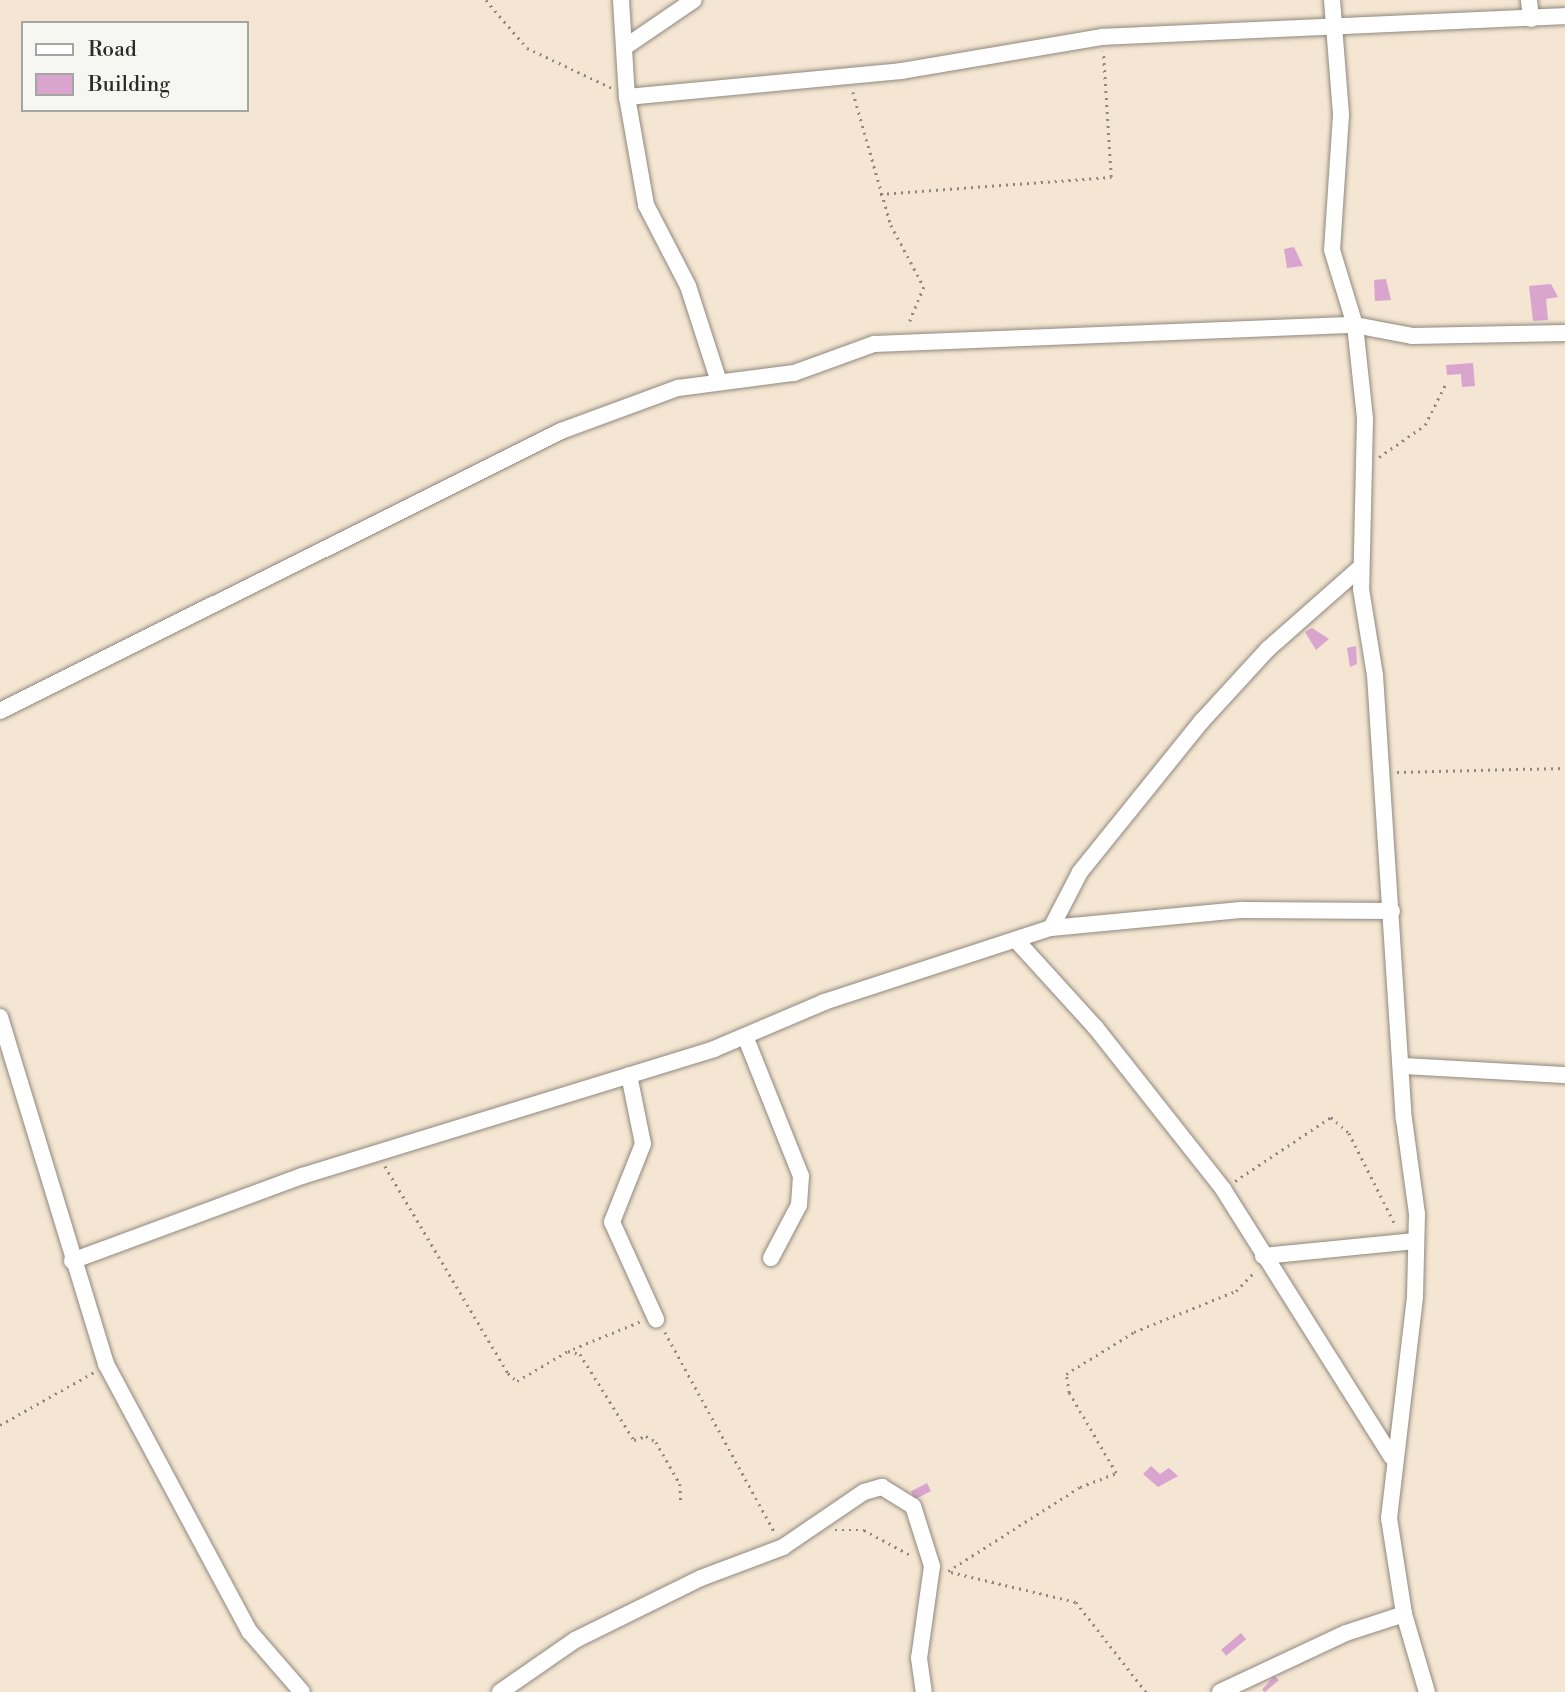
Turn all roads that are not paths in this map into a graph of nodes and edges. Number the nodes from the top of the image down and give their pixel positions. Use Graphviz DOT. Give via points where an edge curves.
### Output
graph roads {
  1 [pos="621,0"];
  2 [pos="694,0"];
  3 [pos="1332,0"];
  4 [pos="1528,0"];
  5 [pos="1565,16"];
  6 [pos="1531,19"];
  7 [pos="1334,30"];
  8 [pos="625,47"];
  9 [pos="627,97"];
  10 [pos="1355,325"];
  11 [pos="1565,333"];
  12 [pos="718,379"];
  13 [pos="1360,568"];
  14 [pos="0,711"];
  15 [pos="1392,911"];
  16 [pos="1051,928"];
  17 [pos="1016,940"];
  18 [pos="0,1017"];
  19 [pos="746,1036"];
  20 [pos="1404,1066"];
  21 [pos="628,1075"];
  22 [pos="1565,1075"];
  23 [pos="1409,1241"];
  24 [pos="1263,1256"];
  25 [pos="771,1258"];
  26 [pos="72,1261"];
  27 [pos="656,1320"];
  28 [pos="1392,1457"];
  29 [pos="1404,1614"];
  30 [pos="302,1692"];
  31 [pos="500,1692"];
  32 [pos="924,1692"];
  33 [pos="1220,1692"];
  34 [pos="1427,1692"];
  1 -- 8 [label="street"];
  2 -- 8 [label="street"];
  3 -- 7 [label="street"];
  4 -- 6 [label="street"];
  5 -- 6 [label="street"];
  6 -- 7 [label="street"];
  7 -- 9 [label="street" via="1102,37 848,76"];
  7 -- 10 [label="street" via="1341,115 1332,250"];
  8 -- 9 [label="street"];
  9 -- 12 [label="street" via="646,205 688,286"];
  10 -- 11 [label="street" via="1412,336"];
  10 -- 12 [label="street" via="895,343 852,349 794,373"];
  10 -- 13 [label="street" via="1366,467"];
  12 -- 14 [label="street" via="561,431"];
  13 -- 15 [label="street" via="1376,675 1379,773"];
  13 -- 16 [label="street" via="1268,649 1201,722 1087,863"];
  15 -- 16 [label="street" via="1338,906 1204,912"];
  15 -- 20 [label="street"];
  16 -- 17 [label="street"];
  17 -- 19 [label="street" via="824,1002"];
  17 -- 24 [label="street" via="1096,1028 1223,1189"];
  18 -- 26 [label="street"];
  19 -- 21 [label="street"];
  19 -- 25 [label="street" via="801,1176 799,1205"];
  20 -- 22 [label="street"];
  20 -- 23 [label="street"];
  21 -- 26 [label="street" via="377,1151"];
  21 -- 27 [label="street" via="643,1144 612,1222"];
  23 -- 24 [label="street"];
  23 -- 28 [label="street" via="1415,1297"];
  24 -- 28 [label="street"];
  26 -- 30 [label="street" via="106,1364 250,1632"];
  28 -- 29 [label="street" via="1389,1518"];
  29 -- 33 [label="street" via="1346,1633"];
  29 -- 34 [label="street"];
  31 -- 32 [label="street" via="575,1640 701,1577 783,1547 874,1487 898,1492 918,1514 932,1566 932,1602 919,1658"];
}
